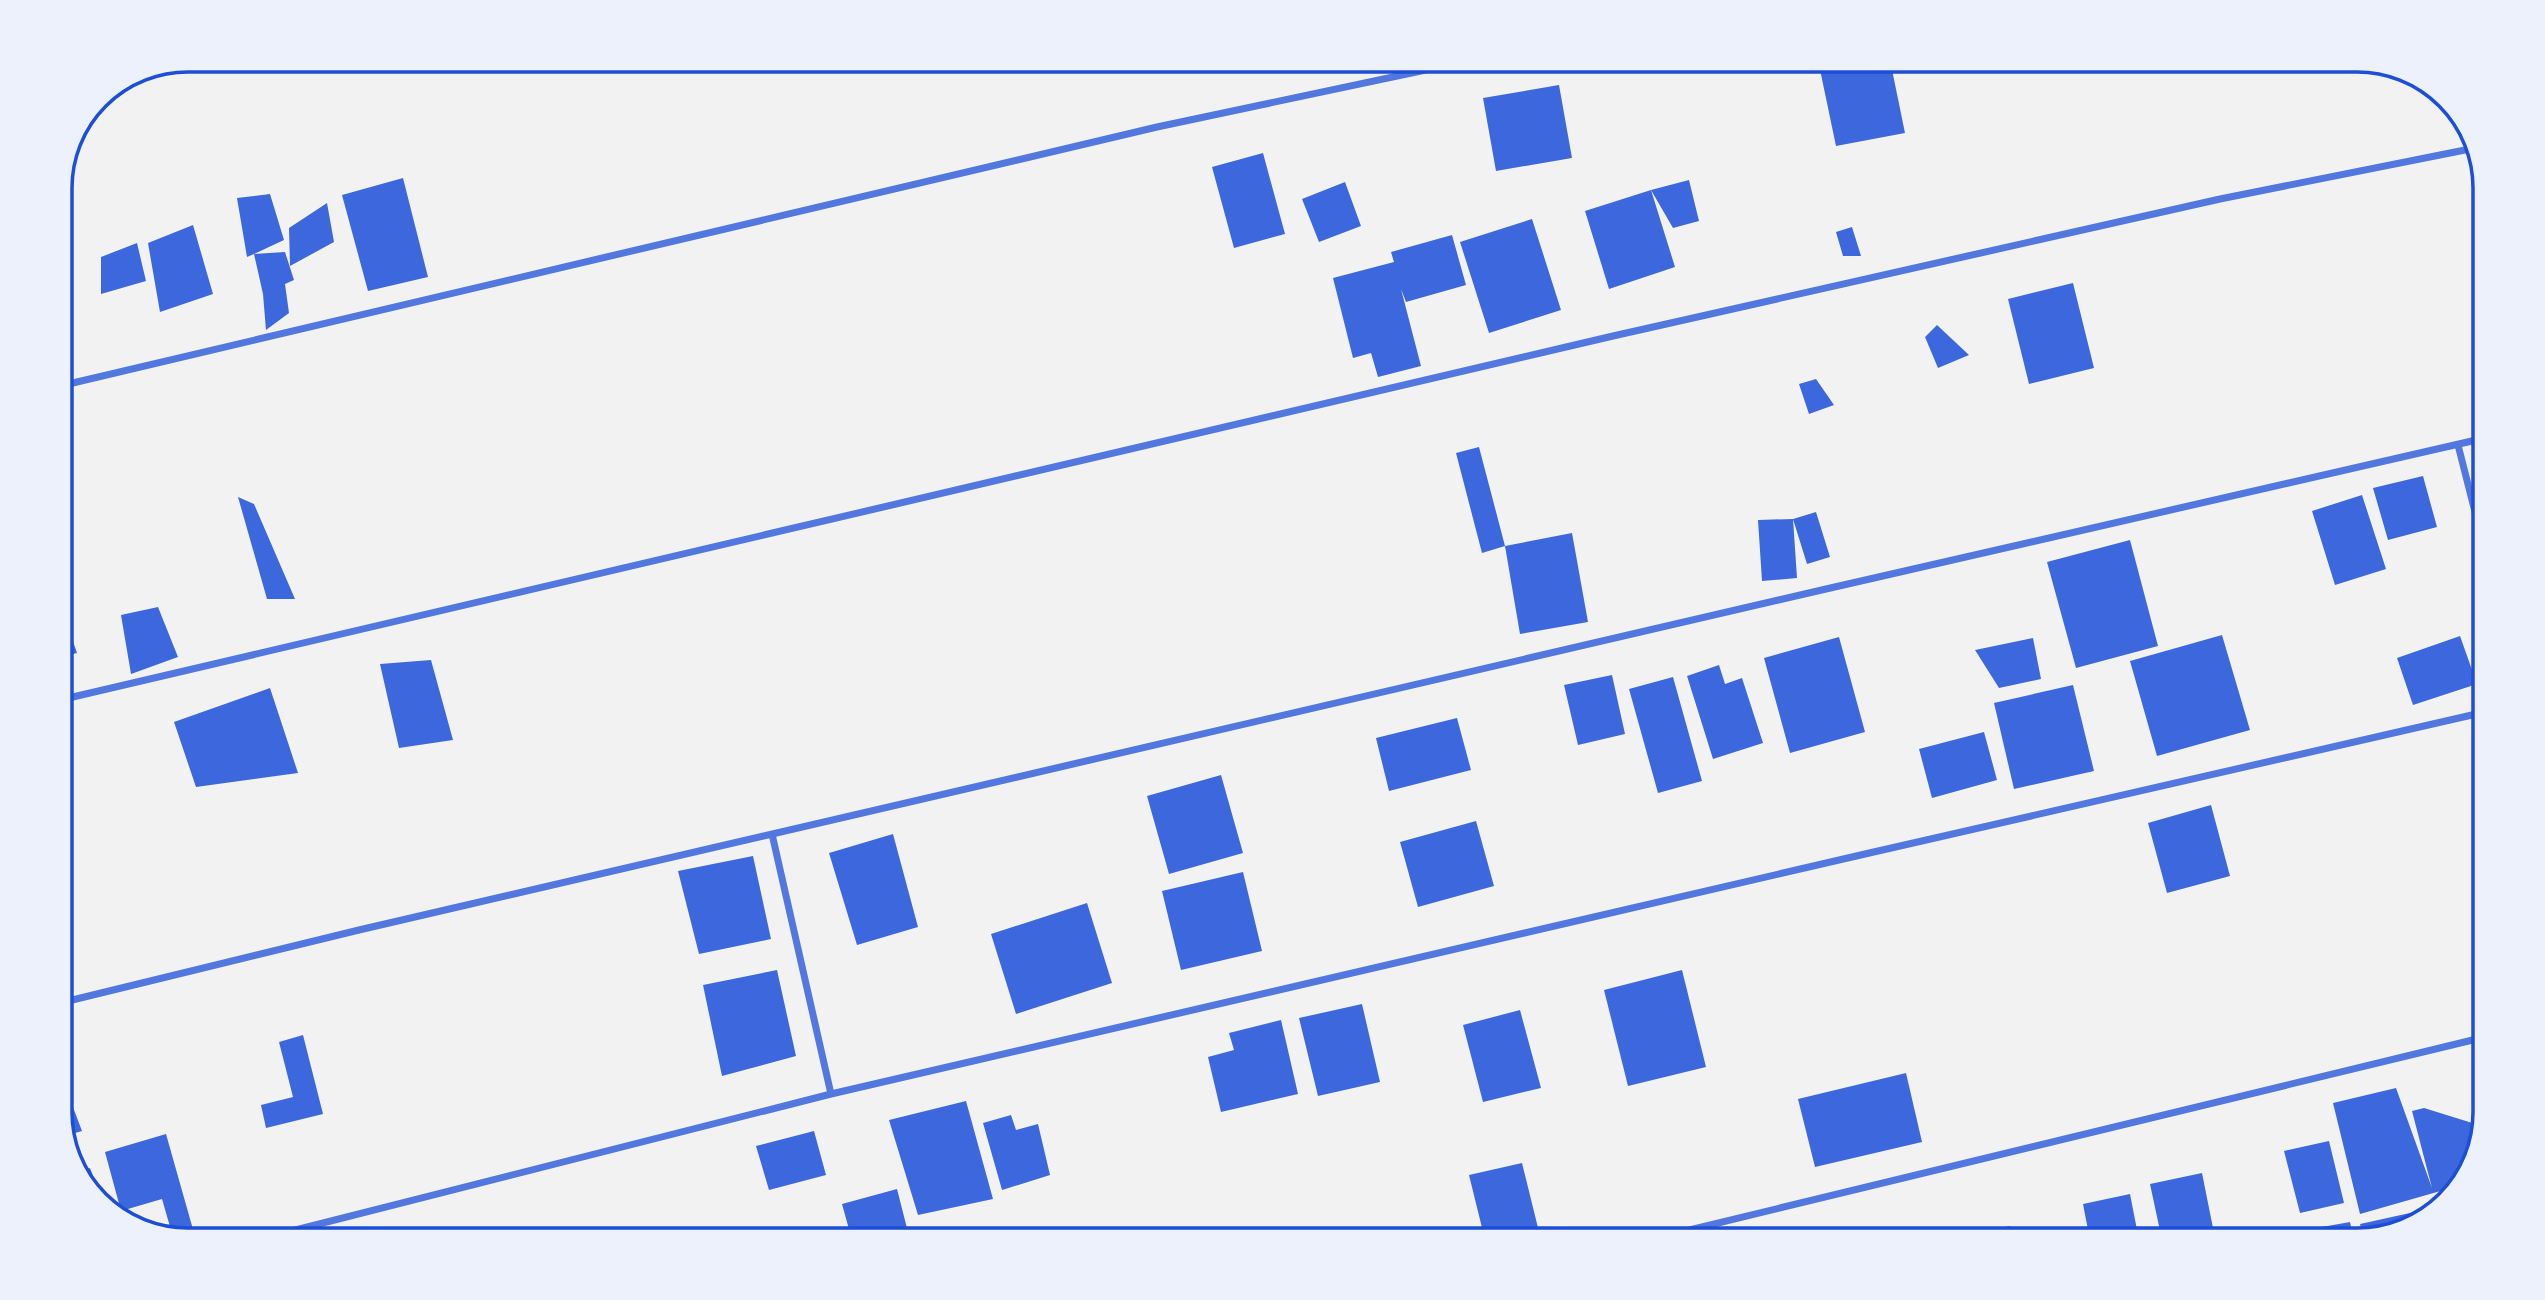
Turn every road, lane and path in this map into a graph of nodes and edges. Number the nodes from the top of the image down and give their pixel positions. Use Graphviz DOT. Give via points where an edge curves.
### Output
graph roads {
  1 [pos="1416,72"];
  2 [pos="2467,150"];
  3 [pos="72,383"];
  4 [pos="2473,441"];
  5 [pos="2458,444"];
  6 [pos="2473,503"];
  7 [pos="72,697"];
  8 [pos="2473,715"];
  9 [pos="772,834"];
  10 [pos="72,1000"];
  11 [pos="2473,1040"];
  12 [pos="831,1094"];
  13 [pos="307,1228"];
  14 [pos="1701,1228"];
  1 -- 3 [label="street" via="1129,133"];
  2 -- 7 [label="street" via="2220,199 1613,335"];
  4 -- 5 [label="street"];
  5 -- 6 [label="street"];
  5 -- 9 [label="street"];
  8 -- 12 [label="street"];
  9 -- 10 [label="street"];
  9 -- 12 [label="street"];
  11 -- 14 [label="street"];
  12 -- 13 [label="street"];
}
